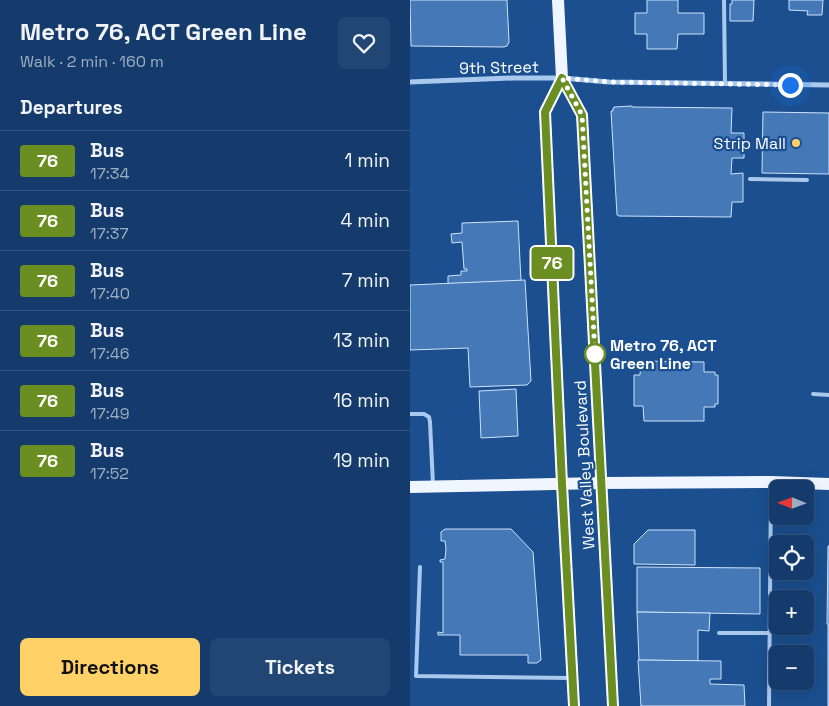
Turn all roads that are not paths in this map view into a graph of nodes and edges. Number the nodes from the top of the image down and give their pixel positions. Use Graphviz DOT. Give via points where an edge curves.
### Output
graph roads {
  1 [pos="558,0"];
  2 [pos="724,0"];
  3 [pos="562,78"];
  4 [pos="410,82"];
  5 [pos="725,84"];
  6 [pos="829,85"];
  7 [pos="750,179"];
  8 [pos="807,180"];
  9 [pos="813,394"];
  10 [pos="829,396"];
  11 [pos="410,414"];
  12 [pos="601,482"];
  13 [pos="769,482"];
  14 [pos="814,483"];
  15 [pos="562,484"];
  16 [pos="829,484"];
  17 [pos="434,486"];
  18 [pos="410,487"];
  19 [pos="771,525"];
  20 [pos="420,567"];
  21 [pos="770,590"];
  22 [pos="719,633"];
  23 [pos="769,633"];
  24 [pos="770,635"];
  25 [pos="572,678"];
  26 [pos="574,706"];
  27 [pos="613,706"];
  28 [pos="769,706"];
  1 -- 3 [label="main road, West Valley Boulevard"];
  2 -- 5 [label="lane"];
  3 -- 4 [label="street, 9th Street"];
  3 -- 5 [label="street, 9th Street"];
  3 -- 12 [label="main road, West Valley Boulevard" via="582,115"];
  3 -- 15 [label="main road, West Valley Boulevard" via="545,112"];
  5 -- 6 [label="street, 9th Street"];
  7 -- 8 [label="lane"];
  9 -- 10 [label="lane"];
  11 -- 17 [label="lane" via="429,417"];
  12 -- 13 [label="main road"];
  12 -- 15 [label="main road"];
  12 -- 27 [label="main road, West Valley Boulevard"];
  14 -- 16 [label="main road"];
  15 -- 17 [label="main road"];
  15 -- 25 [label="main road, West Valley Boulevard"];
  17 -- 18 [label="main road"];
  19 -- 21 [label="lane"];
  20 -- 25 [label="lane" via="416,676"];
  22 -- 23 [label="lane"];
  24 -- 28 [label="lane"];
  25 -- 26 [label="main road, West Valley Boulevard"];
}
